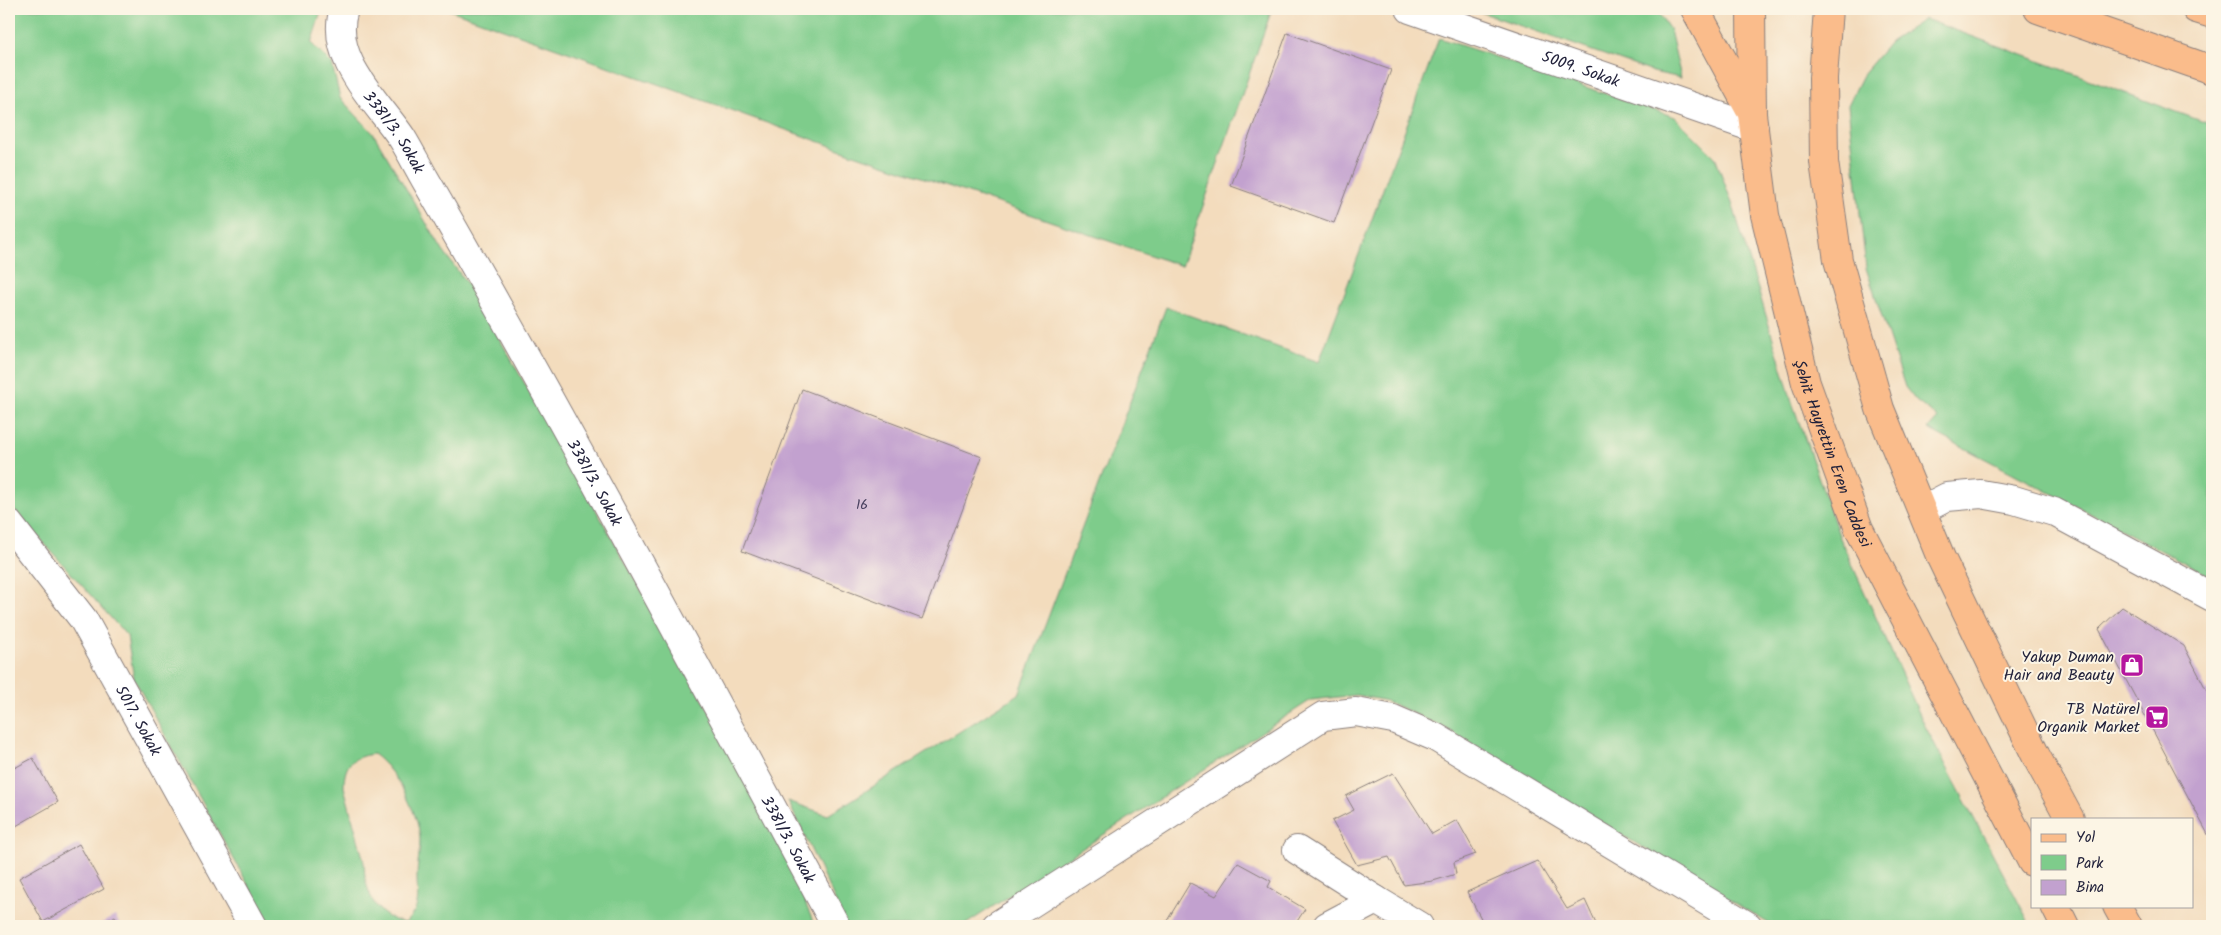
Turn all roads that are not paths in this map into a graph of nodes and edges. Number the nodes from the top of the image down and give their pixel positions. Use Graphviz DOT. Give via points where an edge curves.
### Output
graph roads {
  1 [pos="344,9"];
  2 [pos="1410,9"];
  3 [pos="1695,9"];
  4 [pos="1751,9"];
  5 [pos="1828,9"];
  6 [pos="2038,9"];
  7 [pos="2196,9"];
  8 [pos="2212,14"];
  9 [pos="2212,70"];
  10 [pos="1753,121"];
  11 [pos="1922,510"];
  12 [pos="9,524"];
  13 [pos="2212,597"];
  14 [pos="2069,818"];
  15 [pos="1297,850"];
  16 [pos="2031,860"];
  17 [pos="1376,900"];
  18 [pos="2056,908"];
  19 [pos="2118,908"];
  20 [pos="253,926"];
  21 [pos="836,926"];
  22 [pos="996,926"];
  23 [pos="1327,926"];
  24 [pos="1419,926"];
  25 [pos="1748,926"];
  26 [pos="2066,926"];
  27 [pos="2128,926"];
  1 -- 21 [label="street, 3381/3. Sokak" via="341,16 343,46 360,82 401,138 521,345"];
  2 -- 10 [label="street, 5009. Sokak"];
  3 -- 10 [label="main road"];
  4 -- 10 [label="main road, Şehit Hayrettin Eren Caddesi"];
  5 -- 11 [label="main road" via="1824,162 1838,260 1880,409"];
  6 -- 9 [label="main road"];
  7 -- 8 [label="main road"];
  10 -- 16 [label="main road, Şehit Hayrettin Eren Caddesi" via="1765,215 1802,366 1859,529"];
  11 -- 13 [label="street" via="1947,497 1981,494 2054,512"];
  11 -- 14 [label="main road" via="2036,756"];
  12 -- 20 [label="street, 5017. Sokak" via="83,619"];
  15 -- 17 [label="street"];
  17 -- 23 [label="street"];
  17 -- 24 [label="street"];
  18 -- 26 [label="main road"];
  19 -- 27 [label="main road"];
  22 -- 25 [label="street" via="1323,716 1356,712 1393,719 1435,737"];
}
